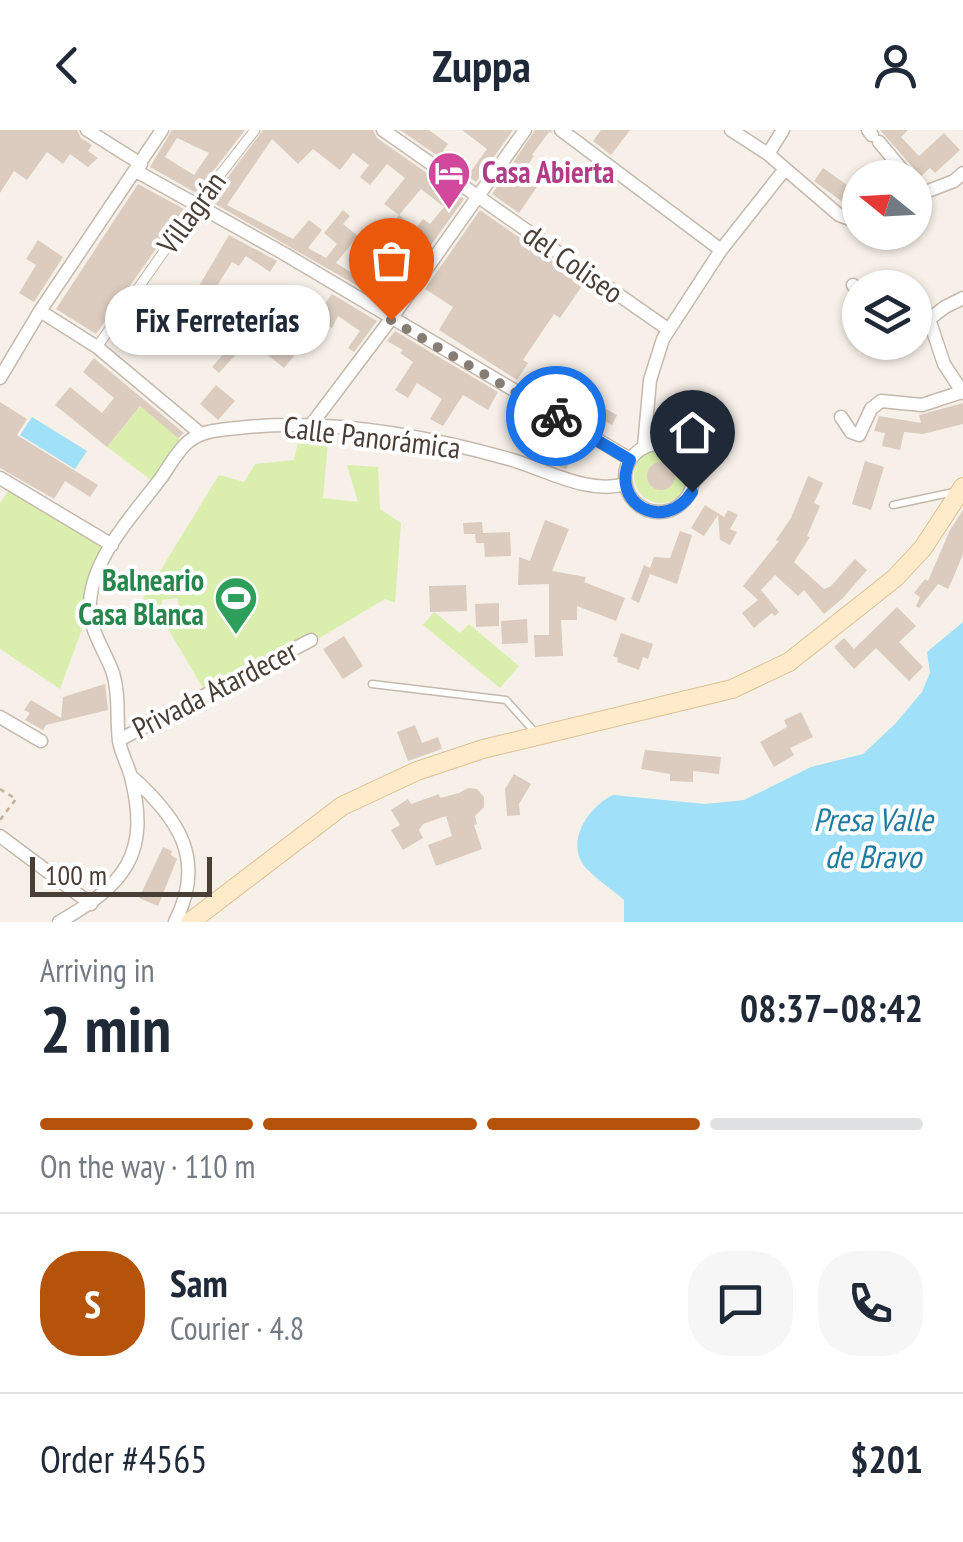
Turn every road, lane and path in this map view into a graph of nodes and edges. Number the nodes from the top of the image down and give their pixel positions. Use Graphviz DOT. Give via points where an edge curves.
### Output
graph roads {
  1 [pos="87,130"];
  2 [pos="162,130"];
  3 [pos="254,130"];
  4 [pos="383,130"];
  5 [pos="525,130"];
  6 [pos="560,130"];
  7 [pos="731,130"];
  8 [pos="783,130"];
  9 [pos="873,136"];
  10 [pos="768,154"];
  11 [pos="894,160"];
  12 [pos="139,168"];
  13 [pos="785,169"];
  14 [pos="963,173"];
  15 [pos="932,189"];
  16 [pos="477,198"];
  17 [pos="195,206"];
  18 [pos="842,217"];
  19 [pos="721,250"];
  20 [pos="963,298"];
  21 [pos="40,311"];
  22 [pos="932,316"];
  23 [pos="391,320"];
  24 [pos="932,327"];
  25 [pos="668,330"];
  26 [pos="97,347"];
  27 [pos="0,378"];
  28 [pos="963,392"];
  29 [pos="841,417"];
  30 [pos="311,425"];
  31 [pos="201,434"];
  32 [pos="644,447"];
  33 [pos="630,460"];
  34 [pos="0,478"];
  35 [pos="626,484"];
  36 [pos="961,490"];
  37 [pos="893,505"];
  38 [pos="112,545"];
  39 [pos="311,640"];
  40 [pos="372,684"];
  41 [pos="0,717"];
  42 [pos="538,736"];
  43 [pos="118,740"];
  44 [pos="41,741"];
  45 [pos="131,776"];
  46 [pos="0,788"];
  47 [pos="0,820"];
  48 [pos="0,836"];
  49 [pos="91,904"];
  50 [pos="58,922"];
  51 [pos="175,922"];
  52 [pos="190,922"];
  1 -- 12 [label="street"];
  2 -- 12 [label="street"];
  3 -- 17 [label="street, Villagrán"];
  4 -- 16 [label="street, del Coliseo"];
  5 -- 16 [label="street"];
  6 -- 19 [label="street"];
  7 -- 10 [label="street"];
  8 -- 10 [label="street"];
  9 -- 11 [label="street"];
  10 -- 13 [label="street"];
  12 -- 17 [label="street"];
  12 -- 21 [label="street"];
  13 -- 18 [label="street"];
  13 -- 19 [label="street"];
  14 -- 15 [label="street"];
  16 -- 23 [label="street"];
  16 -- 25 [label="street, del Coliseo"];
  17 -- 23 [label="street"];
  17 -- 26 [label="street, Villagrán"];
  19 -- 25 [label="street"];
  20 -- 22 [label="street"];
  21 -- 26 [label="street"];
  21 -- 27 [label="street"];
  23 -- 30 [label="street"];
  23 -- 33 [label="street"];
  24 -- 28 [label="street" via="944,364"];
  25 -- 32 [label="street" via="650,380"];
  26 -- 31 [label="street"];
  28 -- 29 [label="street" via="922,405 882,401 859,435"];
  30 -- 31 [label="street, Calle Panorámica"];
  30 -- 35 [label="street, Calle Panorámica" via="414,438 597,486"];
  31 -- 38 [label="street" via="186,443"];
  32 -- 33 [label="street"];
  32 -- 35 [label="street" via="666,444 685,454 694,472 692,492 670,511 651,512 634,502"];
  33 -- 35 [label="street"];
  34 -- 38 [label="street"];
  36 -- 37 [label="lane"];
  36 -- 42 [label="main road" via="895,578 788,662 732,689"];
  38 -- 43 [label="street" via="94,580 90,617 117,688"];
  39 -- 43 [label="street, Privada Atardecer"];
  40 -- 42 [label="lane" via="506,700"];
  41 -- 44 [label="street"];
  42 -- 52 [label="main road" via="442,762 342,806"];
  43 -- 45 [label="street"];
  45 -- 49 [label="street" via="135,853"];
  45 -- 51 [label="street" via="166,810 185,846 188,884"];
  46 -- 47 [label="path" via="16,799"];
  48 -- 49 [label="street"];
  49 -- 50 [label="street"];
}
